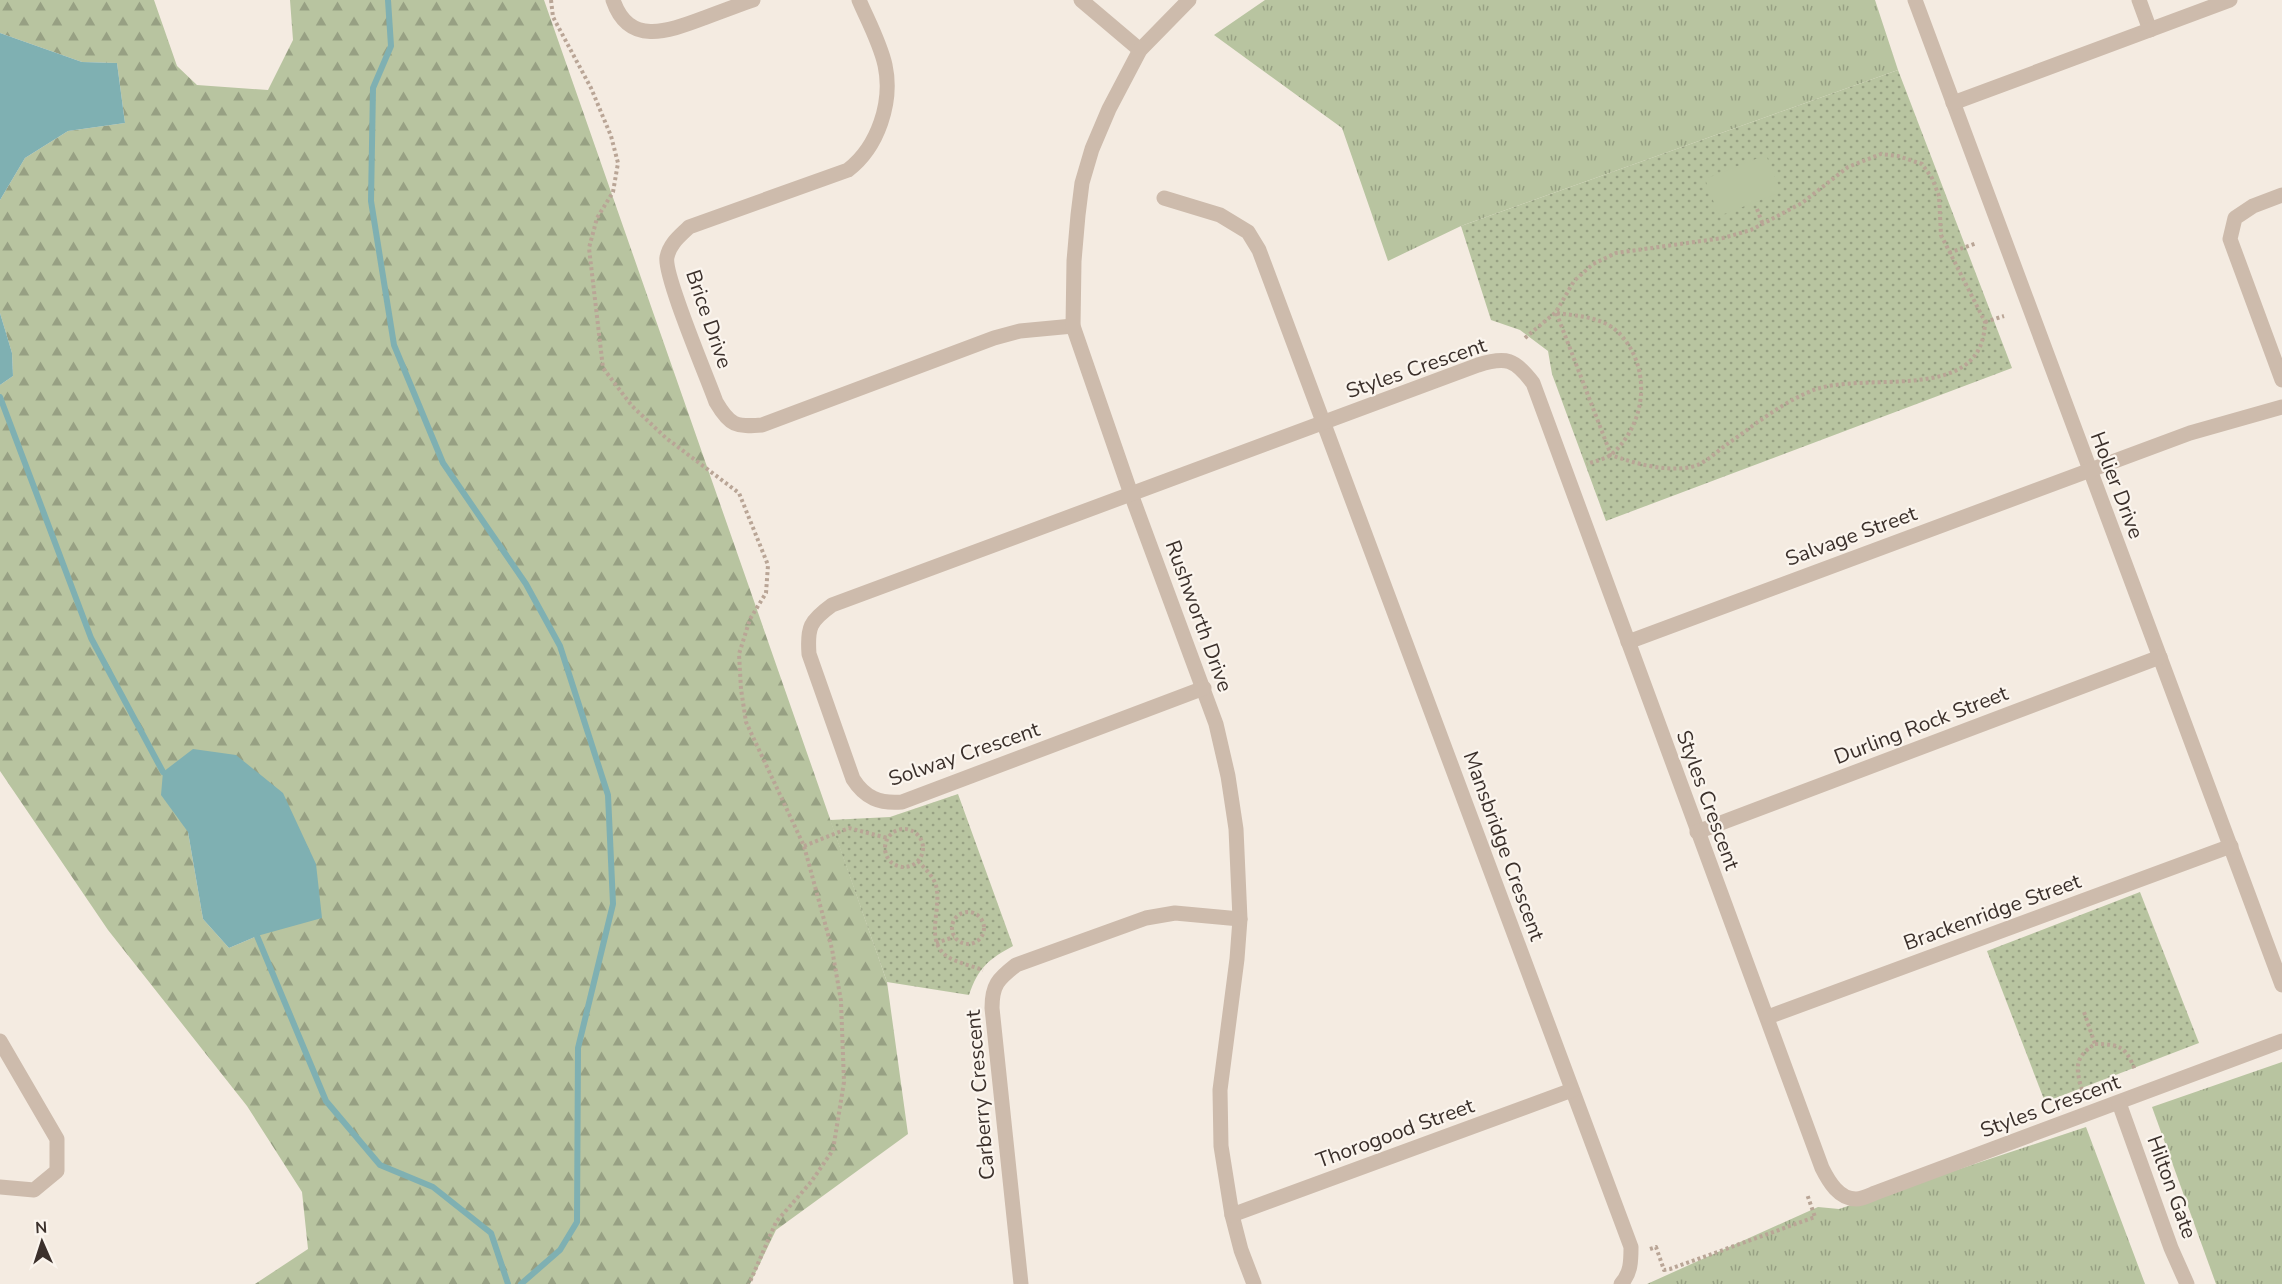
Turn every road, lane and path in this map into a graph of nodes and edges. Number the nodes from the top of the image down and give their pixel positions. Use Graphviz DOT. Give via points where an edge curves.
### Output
graph roads {
  1 [pos="551,0"];
  2 [pos="613,0"];
  3 [pos="753,0"];
  4 [pos="859,0"];
  5 [pos="1081,0"];
  6 [pos="1189,0"];
  7 [pos="1915,0"];
  8 [pos="2139,0"];
  9 [pos="2230,0"];
  10 [pos="2150,30"];
  11 [pos="1140,50"];
  12 [pos="1953,103"];
  13 [pos="2282,195"];
  14 [pos="1164,198"];
  15 [pos="1757,209"];
  16 [pos="1763,225"];
  17 [pos="1977,243"];
  18 [pos="1949,253"];
  19 [pos="1556,312"];
  20 [pos="2004,316"];
  21 [pos="1985,322"];
  22 [pos="1073,326"];
  23 [pos="1525,338"];
  24 [pos="2282,380"];
  25 [pos="2282,407"];
  26 [pos="1324,423"];
  27 [pos="1611,455"];
  28 [pos="1587,464"];
  29 [pos="2089,470"];
  30 [pos="1131,494"];
  31 [pos="1628,642"];
  32 [pos="2160,657"];
  33 [pos="1204,688"];
  34 [pos="1697,832"];
  35 [pos="887,838"];
  36 [pos="804,846"];
  37 [pos="2230,846"];
  38 [pos="918,861"];
  39 [pos="1240,919"];
  40 [pos="954,937"];
  41 [pos="936,943"];
  42 [pos="983,970"];
  43 [pos="2282,985"];
  44 [pos="2084,1012"];
  45 [pos="1768,1017"];
  46 [pos="0,1041"];
  47 [pos="2282,1041"];
  48 [pos="2095,1044"];
  49 [pos="2135,1070"];
  50 [pos="1572,1089"];
  51 [pos="2082,1090"];
  52 [pos="2119,1103"];
  53 [pos="0,1187"];
  54 [pos="1807,1194"];
  55 [pos="1232,1215"];
  56 [pos="1650,1250"];
  57 [pos="749,1284"];
  58 [pos="1021,1284"];
  59 [pos="1254,1284"];
  60 [pos="1621,1284"];
  61 [pos="2187,1284"];
  1 -- 36 [label="path" via="553,17 591,88 618,163 613,192 597,218 589,248 603,368 632,406 666,438 739,493 768,565 766,593 750,619 739,654 746,722"];
  2 -- 3 [label="street" via="622,19 651,33 670,31"];
  4 -- 22 [label="street, Brice Drive" via="885,65 887,87 884,110 869,149 848,170 689,227 675,240 667,258 671,280 725,417 740,426 762,425 994,338 1020,331"];
  5 -- 11 [label="street"];
  6 -- 11 [label="street, Rushworth Drive"];
  7 -- 12 [label="street, Holier Drive"];
  8 -- 10 [label="street"];
  9 -- 10 [label="street"];
  10 -- 12 [label="street"];
  11 -- 22 [label="street, Rushworth Drive" via="1109,109 1082,183 1074,261"];
  12 -- 29 [label="street, Holier Drive"];
  13 -- 24 [label="street" via="2235,218 2229,239"];
  14 -- 26 [label="street, Mansbridge Crescent" via="1220,215 1248,232 1259,250"];
  15 -- 16 [label="path"];
  16 -- 18 [label="path" via="1802,203 1848,167 1881,154 1898,156 1922,164 1932,178 1939,196 1941,235"];
  16 -- 19 [label="path" via="1723,238 1616,253 1593,264 1574,281"];
  17 -- 18 [label="path"];
  18 -- 21 [label="path"];
  19 -- 23 [label="path"];
  19 -- 27 [label="path"];
  19 -- 27 [label="path" via="1596,319 1617,332 1634,355 1642,383 1640,410 1629,433"];
  20 -- 21 [label="path"];
  21 -- 27 [label="path" via="1985,338 1972,361 1948,376 1843,384 1812,391 1775,411 1699,464 1675,468 1639,465"];
  22 -- 30 [label="street, Rushworth Drive"];
  25 -- 29 [label="street, Salvage Street" via="2190,433"];
  26 -- 30 [label="street, Styles Crescent"];
  26 -- 31 [label="street, Styles Crescent" via="1496,359 1511,361 1533,383"];
  26 -- 50 [label="street, Mansbridge Crescent"];
  27 -- 28 [label="path"];
  29 -- 31 [label="street, Salvage Street"];
  29 -- 32 [label="street, Holier Drive"];
  30 -- 33 [label="street, Rushworth Drive"];
  30 -- 33 [label="street, Solway Crescent" via="832,604 814,617 808,633 809,654 853,779 871,798 886,803 902,802"];
  31 -- 34 [label="street, Styles Crescent"];
  32 -- 34 [label="street, Durling Rock Street"];
  32 -- 37 [label="street, Holier Drive"];
  33 -- 39 [label="street, Rushworth Drive" via="1233,801"];
  34 -- 45 [label="street, Styles Crescent"];
  35 -- 36 [label="path" via="849,828"];
  35 -- 38 [label="path" via="886,856 895,865 907,866"];
  35 -- 38 [label="path" via="901,830 917,835 922,844"];
  36 -- 57 [label="path" via="832,949 841,1001 844,1082 834,1150 776,1222"];
  37 -- 43 [label="street, Holier Drive"];
  37 -- 45 [label="street, Brackenridge Street"];
  38 -- 41 [label="path" via="932,876 937,890"];
  39 -- 55 [label="street, Rushworth Drive" via="1220,1090 1221,1146"];
  39 -- 58 [label="street, Carberry Crescent" via="1175,913 1146,918 1016,965 1001,976 992,990"];
  40 -- 40 [label="path" via="964,944 976,943 984,936 980,917 973,912 953,919"];
  40 -- 41 [label="path"];
  41 -- 42 [label="path" via="947,956"];
  44 -- 48 [label="path"];
  45 -- 52 [label="street, Styles Crescent" via="1829,1183 1839,1193 1856,1199"];
  46 -- 53 [label="street" via="57,1139 57,1172 34,1190"];
  47 -- 52 [label="street, Styles Crescent"];
  48 -- 49 [label="path" via="2115,1044 2125,1051"];
  48 -- 51 [label="path" via="2078,1061"];
  50 -- 55 [label="street, Thorogood Street"];
  50 -- 60 [label="street, Mansbridge Crescent" via="1631,1246 1631,1263"];
  52 -- 61 [label="street, Hilton Gate"];
  54 -- 56 [label="path" via="1815,1217 1670,1269 1664,1270 1656,1247"];
  55 -- 59 [label="street, Rushworth Drive"];
}
